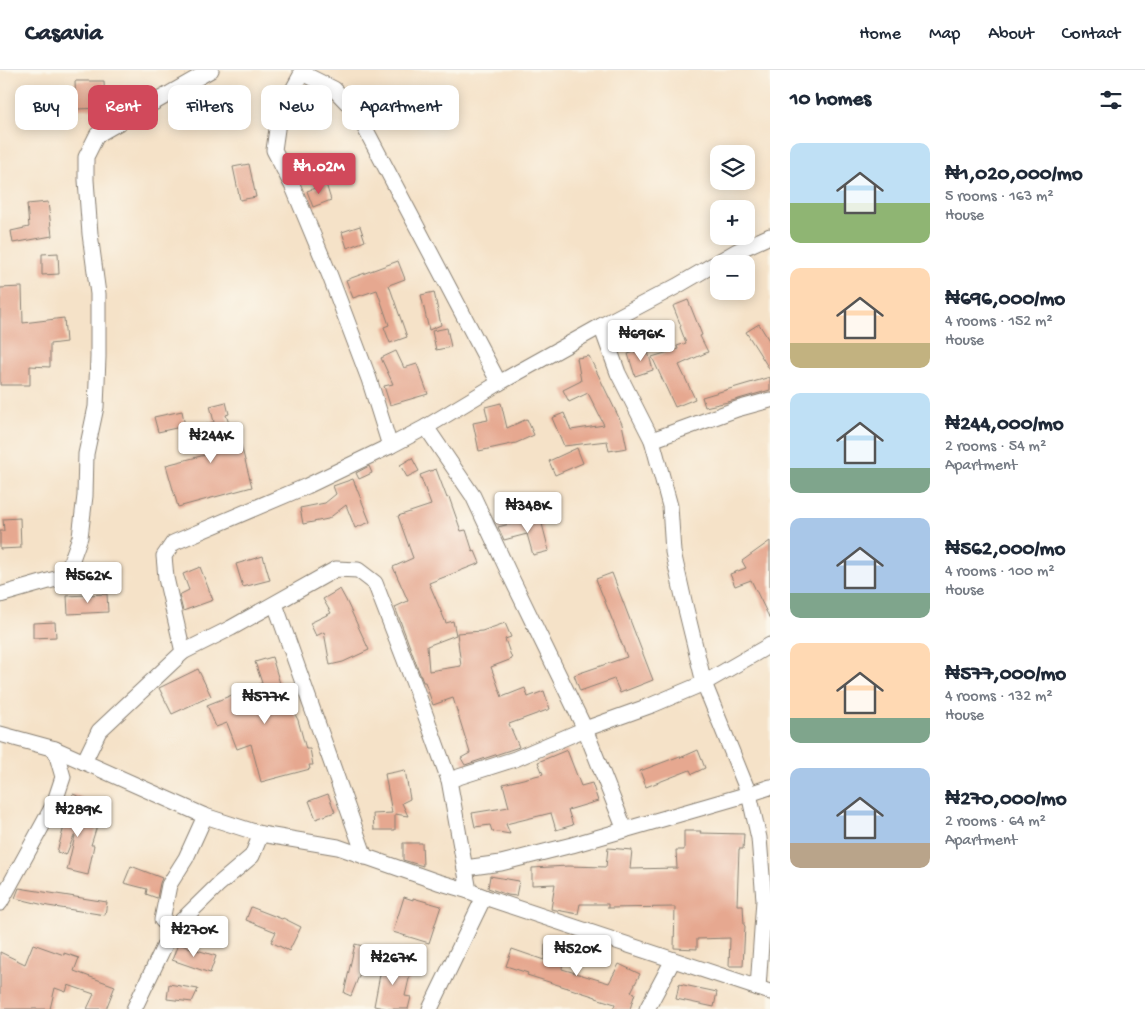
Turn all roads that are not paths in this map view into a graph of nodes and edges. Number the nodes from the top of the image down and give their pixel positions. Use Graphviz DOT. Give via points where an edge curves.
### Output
graph roads {
  1 [pos="211,70"];
  2 [pos="301,71"];
  3 [pos="770,236"];
  4 [pos="601,326"];
  5 [pos="499,383"];
  6 [pos="770,400"];
  7 [pos="426,427"];
  8 [pos="652,440"];
  9 [pos="390,446"];
  10 [pos="0,594"];
  11 [pos="275,604"];
  12 [pos="770,645"];
  13 [pos="183,652"];
  14 [pos="704,683"];
  15 [pos="585,729"];
  16 [pos="0,734"];
  17 [pos="55,749"];
  18 [pos="84,762"];
  19 [pos="449,780"];
  20 [pos="770,787"];
  21 [pos="749,794"];
  22 [pos="205,816"];
  23 [pos="625,830"];
  24 [pos="261,834"];
  25 [pos="366,856"];
  26 [pos="465,868"];
  27 [pos="469,891"];
  28 [pos="484,897"];
  29 [pos="0,903"];
  30 [pos="172,930"];
  31 [pos="673,960"];
  32 [pos="764,990"];
  33 [pos="134,1009"];
  34 [pos="430,1009"];
  35 [pos="647,1009"];
  1 -- 10 [label="street" via="97,135 86,157 90,234 98,294 98,357 96,407 86,454 80,537 66,576"];
  2 -- 5 [label="street" via="334,89 357,114"];
  2 -- 9 [label="street" via="279,115 274,150 330,276"];
  3 -- 4 [label="street"];
  4 -- 5 [label="street"];
  4 -- 8 [label="street" via="618,373"];
  5 -- 7 [label="street"];
  6 -- 8 [label="street"];
  7 -- 9 [label="street"];
  7 -- 15 [label="street" via="473,496"];
  8 -- 14 [label="street" via="670,506 673,552"];
  9 -- 13 [label="street" via="307,486 173,542 164,556 166,578"];
  11 -- 13 [label="street"];
  11 -- 19 [label="street" via="336,569 358,570 375,583"];
  11 -- 25 [label="street"];
  12 -- 14 [label="street"];
  13 -- 18 [label="street" via="99,731"];
  14 -- 15 [label="street"];
  14 -- 21 [label="street"];
  15 -- 19 [label="street" via="515,759"];
  15 -- 23 [label="street"];
  16 -- 17 [label="street"];
  17 -- 18 [label="street"];
  17 -- 29 [label="street" via="63,777 54,804"];
  18 -- 22 [label="street"];
  19 -- 26 [label="street"];
  20 -- 21 [label="street"];
  21 -- 23 [label="street"];
  21 -- 32 [label="street" via="759,838 764,900"];
  22 -- 24 [label="street"];
  22 -- 30 [label="street" via="186,858 169,885 162,920"];
  23 -- 26 [label="street"];
  24 -- 25 [label="street" via="338,847"];
  24 -- 30 [label="street" via="252,856"];
  25 -- 27 [label="street"];
  26 -- 27 [label="street"];
  27 -- 28 [label="street"];
  28 -- 31 [label="street"];
  28 -- 34 [label="street"];
  30 -- 33 [label="street"];
  31 -- 32 [label="street"];
  31 -- 35 [label="street"];
}
